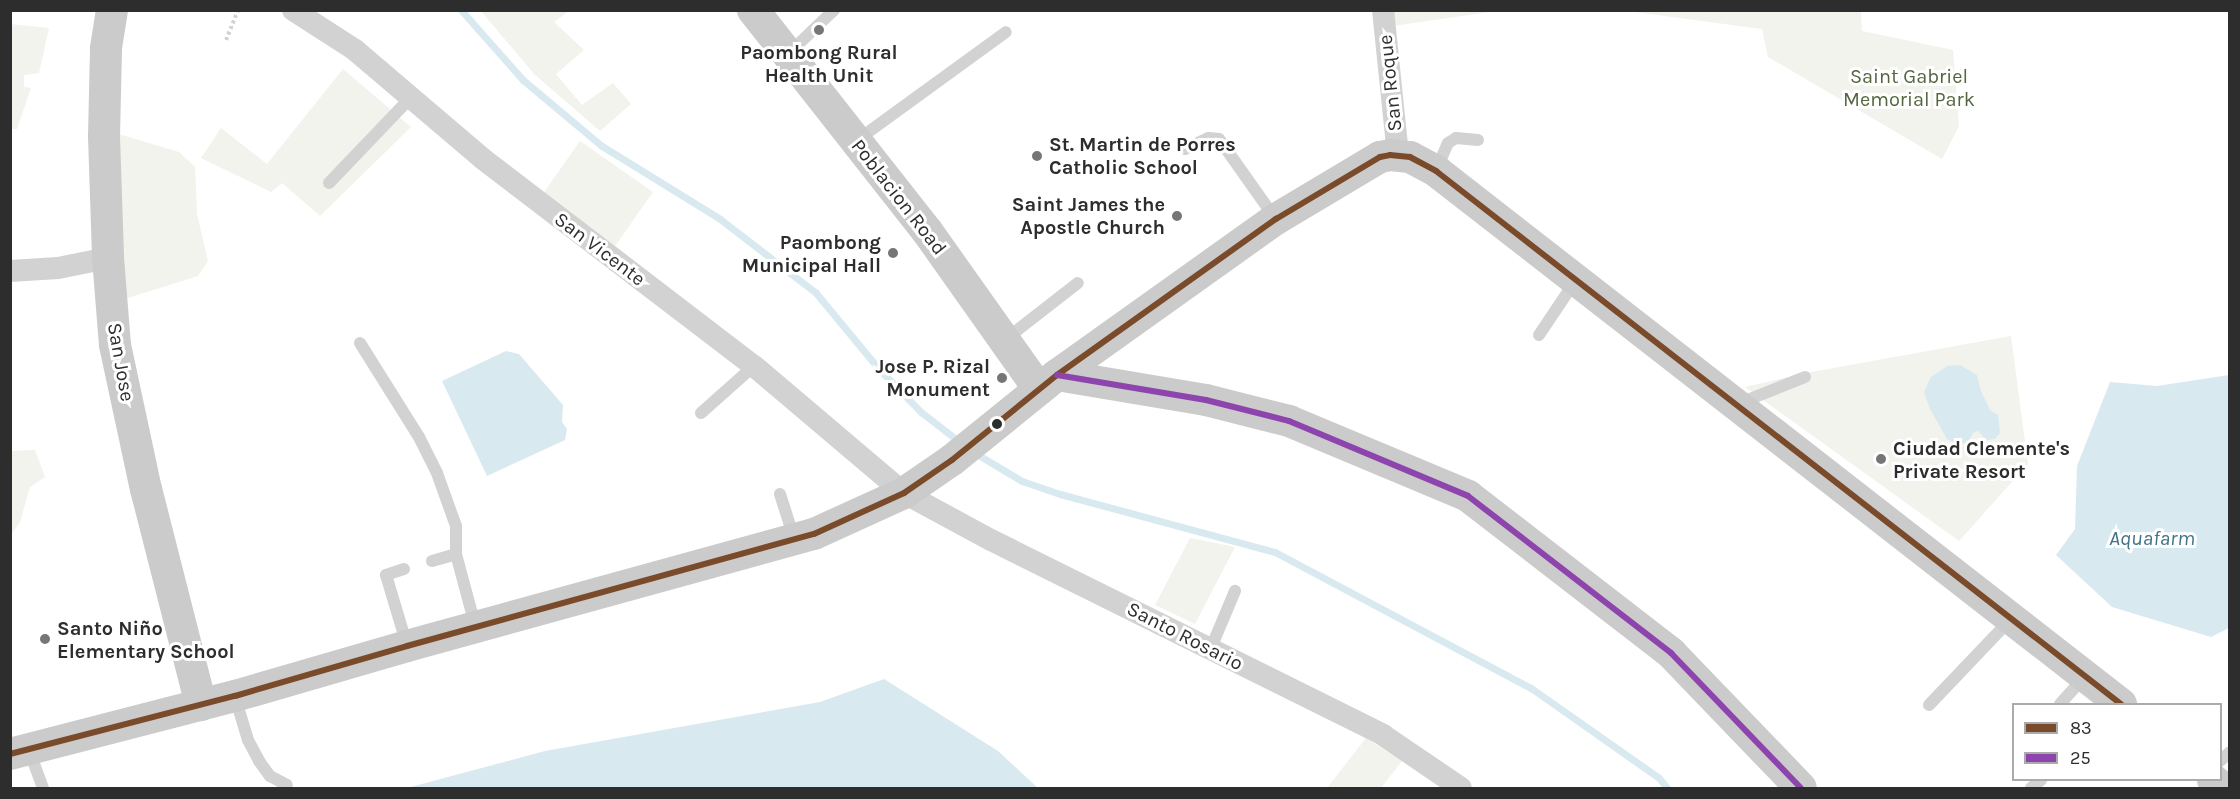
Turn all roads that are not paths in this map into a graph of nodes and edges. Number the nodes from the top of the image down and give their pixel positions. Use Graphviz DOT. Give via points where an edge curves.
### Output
graph roads {
  1 [pos="112,10"];
  2 [pos="293,10"];
  3 [pos="753,10"];
  4 [pos="834,10"];
  5 [pos="1383,10"];
  6 [pos="1006,32"];
  7 [pos="787,55"];
  8 [pos="412,96"];
  9 [pos="1478,140"];
  10 [pos="855,141"];
  11 [pos="1185,149"];
  12 [pos="1398,155"];
  13 [pos="1436,171"];
  14 [pos="329,183"];
  15 [pos="1276,219"];
  16 [pos="108,258"];
  17 [pos="10,271"];
  18 [pos="1577,279"];
  19 [pos="1078,283"];
  20 [pos="1539,335"];
  21 [pos="1005,340"];
  22 [pos="360,343"];
  23 [pos="754,366"];
  24 [pos="1805,377"];
  25 [pos="1048,382"];
  26 [pos="1737,405"];
  27 [pos="701,413"];
  28 [pos="904,493"];
  29 [pos="780,494"];
  30 [pos="794,539"];
  31 [pos="456,554"];
  32 [pos="432,561"];
  33 [pos="404,569"];
  34 [pos="1236,591"];
  35 [pos="2012,618"];
  36 [pos="475,627"];
  37 [pos="407,646"];
  38 [pos="1211,648"];
  39 [pos="2086,675"];
  40 [pos="235,696"];
  41 [pos="2062,703"];
  42 [pos="2119,703"];
  43 [pos="201,705"];
  44 [pos="1929,705"];
  45 [pos="20,752"];
  46 [pos="287,785"];
  47 [pos="1458,788"];
  48 [pos="43,789"];
  49 [pos="1801,789"];
  1 -- 16 [label="main road, San Jose" via="106,49 104,136"];
  2 -- 8 [label="street, San Vicente" via="355,50"];
  3 -- 7 [label="main road, Poblacion Road"];
  4 -- 7 [label="lane"];
  5 -- 12 [label="street, San Roque"];
  6 -- 10 [label="lane"];
  7 -- 10 [label="main road, Poblacion Road"];
  8 -- 14 [label="lane"];
  8 -- 23 [label="street, San Vicente" via="483,159"];
  9 -- 13 [label="lane" via="1456,138 1448,142"];
  10 -- 21 [label="main road, Poblacion Road" via="927,231"];
  11 -- 15 [label="lane" via="1209,138 1219,139"];
  12 -- 13 [label="main road"];
  12 -- 15 [label="main road" via="1380,156"];
  13 -- 18 [label="main road"];
  15 -- 25 [label="main road"];
  16 -- 17 [label="street" via="58,268"];
  16 -- 43 [label="main road, San Jose" via="115,345 146,489"];
  18 -- 20 [label="lane"];
  18 -- 26 [label="main road"];
  19 -- 21 [label="lane"];
  21 -- 25 [label="main road, Poblacion Road"];
  22 -- 31 [label="lane" via="419,437 437,474 456,526"];
  23 -- 27 [label="lane"];
  23 -- 28 [label="street, San Vicente"];
  24 -- 26 [label="lane"];
  25 -- 28 [label="main road" via="952,460"];
  25 -- 49 [label="main road" via="1206,400 1289,421 1468,496 1671,653"];
  26 -- 35 [label="main road"];
  28 -- 30 [label="main road" via="814,534"];
  28 -- 38 [label="street, Santo Rosario"];
  29 -- 30 [label="lane"];
  30 -- 36 [label="main road"];
  31 -- 32 [label="lane"];
  31 -- 36 [label="lane"];
  33 -- 37 [label="lane" via="386,575"];
  34 -- 38 [label="lane"];
  35 -- 39 [label="main road"];
  35 -- 44 [label="lane"];
  36 -- 37 [label="main road"];
  37 -- 40 [label="main road"];
  38 -- 47 [label="street, Santo Rosario" via="1383,735"];
  39 -- 41 [label="lane"];
  39 -- 42 [label="main road"];
  40 -- 43 [label="main road"];
  40 -- 46 [label="lane" via="248,740 259,761 270,776"];
  43 -- 45 [label="main road"];
  45 -- 48 [label="lane"];
}
